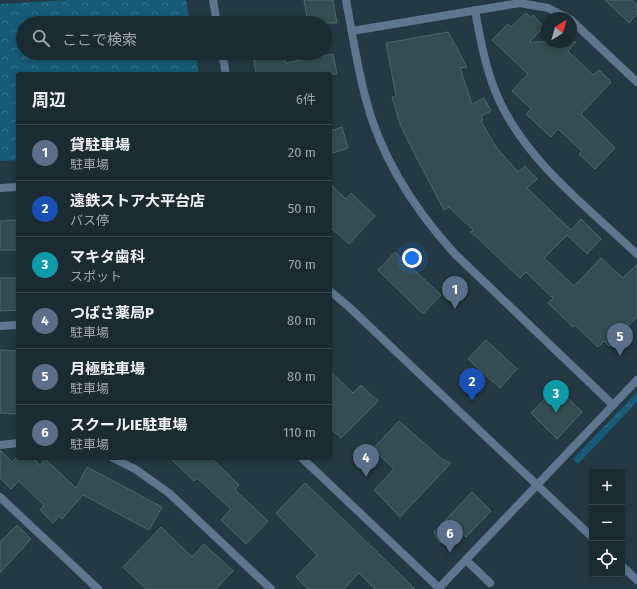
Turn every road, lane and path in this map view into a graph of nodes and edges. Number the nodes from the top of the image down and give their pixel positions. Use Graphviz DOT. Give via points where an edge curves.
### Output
graph roads {
  1 [pos="213,0"];
  2 [pos="346,0"];
  3 [pos="475,10"];
  4 [pos="556,12"];
  5 [pos="216,16"];
  6 [pos="577,26"];
  7 [pos="352,31"];
  8 [pos="223,60"];
  9 [pos="226,72"];
  10 [pos="637,82"];
  11 [pos="16,187"];
  12 [pos="0,188"];
  13 [pos="637,253"];
  14 [pos="332,293"];
  15 [pos="16,325"];
  16 [pos="0,326"];
  17 [pos="637,380"];
  18 [pos="613,405"];
  19 [pos="16,443"];
  20 [pos="0,445"];
  21 [pos="117,460"];
  22 [pos="304,460"];
  23 [pos="537,485"];
  24 [pos="0,497"];
  25 [pos="589,534"];
  26 [pos="466,560"];
  27 [pos="625,569"];
  28 [pos="637,580"];
  29 [pos="490,583"];
  30 [pos="439,588"];
  31 [pos="98,589"];
  32 [pos="271,589"];
  1 -- 5 [label="street"];
  2 -- 7 [label="street"];
  3 -- 4 [label="street" via="513,4 534,4"];
  3 -- 7 [label="street"];
  3 -- 13 [label="street" via="494,87 522,139 556,178"];
  6 -- 10 [label="street"];
  7 -- 18 [label="street" via="362,85 373,122 394,170 421,214 455,254"];
  8 -- 9 [label="street"];
  11 -- 12 [label="street"];
  14 -- 23 [label="street"];
  15 -- 16 [label="street"];
  17 -- 18 [label="street"];
  18 -- 23 [label="street"];
  19 -- 20 [label="street"];
  21 -- 32 [label="street" via="135,469 169,493"];
  22 -- 30 [label="street"];
  23 -- 25 [label="street"];
  23 -- 26 [label="street"];
  24 -- 31 [label="street"];
  26 -- 29 [label="street"];
  26 -- 30 [label="street"];
  27 -- 28 [label="street"];
}
